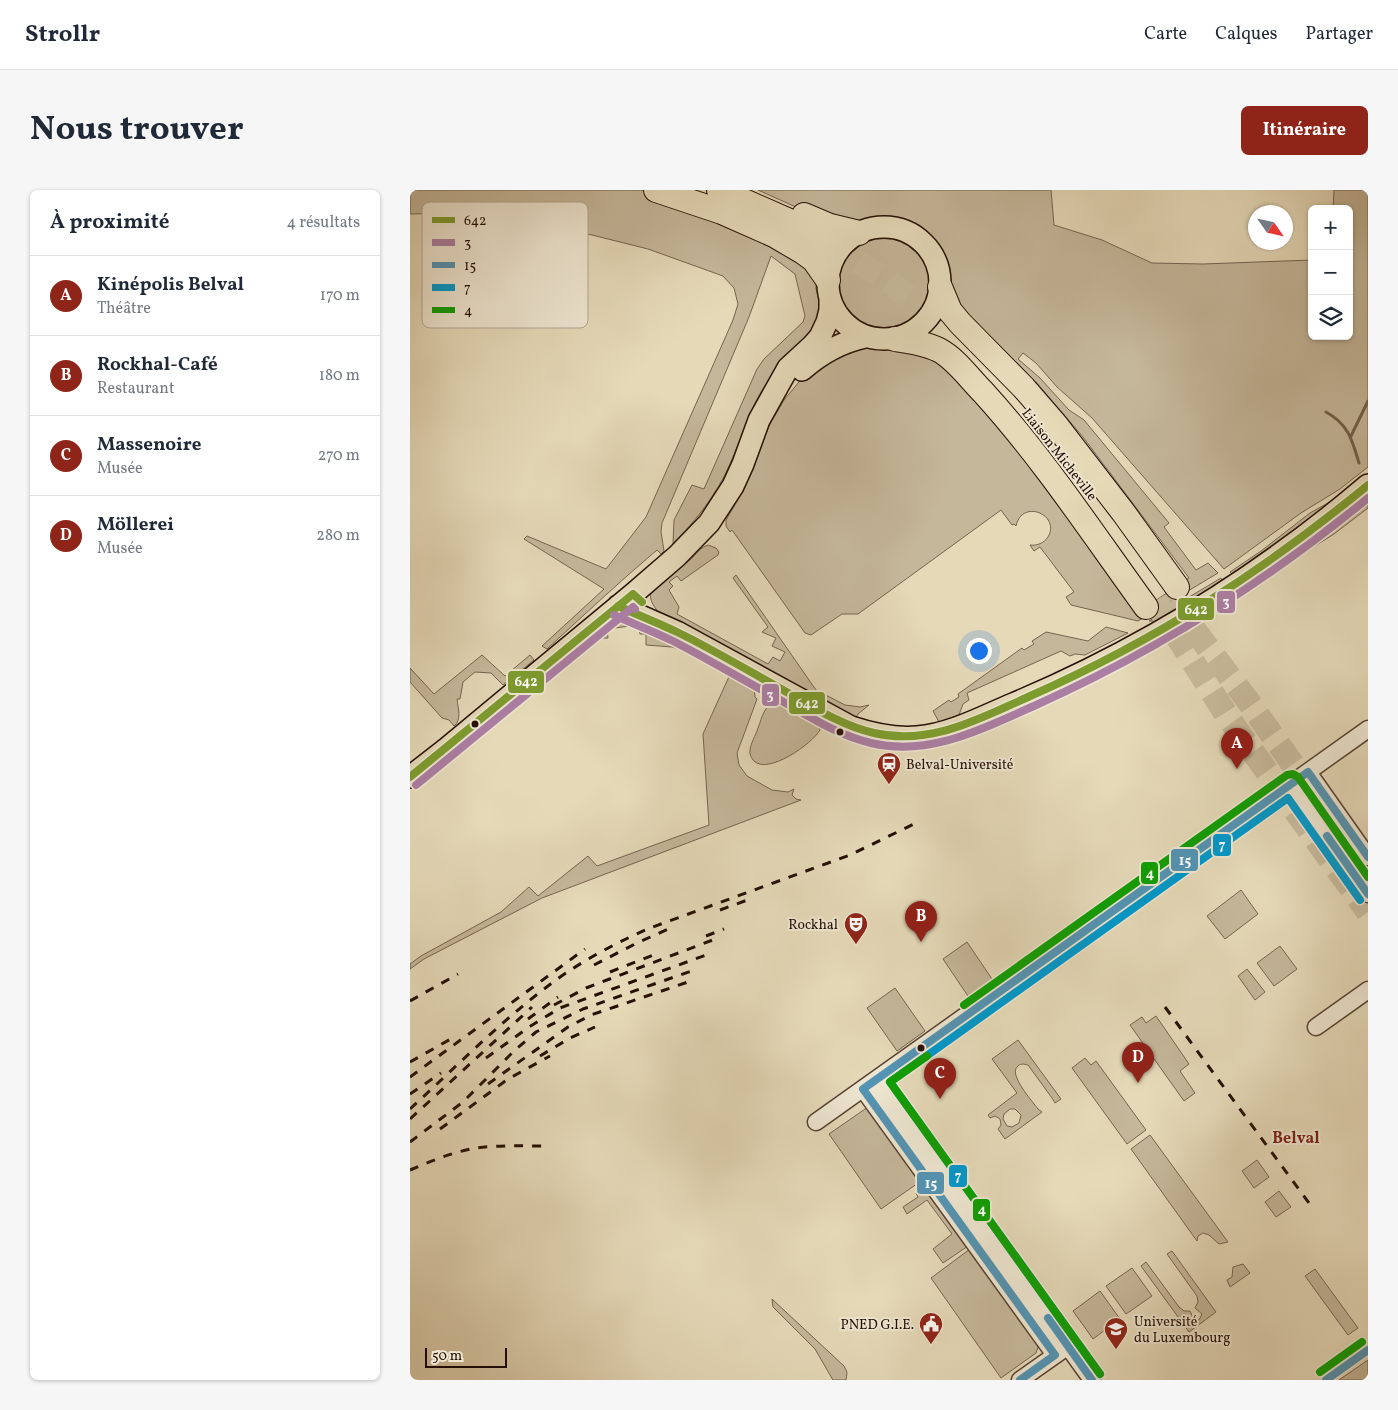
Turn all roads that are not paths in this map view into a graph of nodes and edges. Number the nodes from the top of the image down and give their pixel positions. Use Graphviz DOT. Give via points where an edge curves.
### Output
graph roads {
  1 [pos="656,190"];
  2 [pos="697,190"];
  3 [pos="719,190"];
  4 [pos="751,190"];
  5 [pos="859,233"];
  6 [pos="940,287"];
  7 [pos="829,290"];
  8 [pos="938,327"];
  9 [pos="865,337"];
  10 [pos="895,339"];
  11 [pos="771,398"];
  12 [pos="1368,485"];
  13 [pos="654,575"];
  14 [pos="1161,597"];
  15 [pos="625,600"];
  16 [pos="650,609"];
  17 [pos="677,632"];
  18 [pos="1368,729"];
  19 [pos="1308,772"];
  20 [pos="410,777"];
  21 [pos="1290,784"];
  22 [pos="1368,857"];
  23 [pos="1368,894"];
  24 [pos="1368,990"];
  25 [pos="1316,1027"];
  26 [pos="869,1084"];
  27 [pos="816,1122"];
  28 [pos="1062,1350"];
  29 [pos="1020,1380"];
  30 [pos="1092,1380"];
  1 -- 7 [label="highway" via="722,212 774,235 814,260"];
  2 -- 3 [label="highway" via="826,246 787,220"];
  4 -- 5 [label="highway" via="817,222"];
  5 -- 6 [label="main road" via="888,227 916,236 935,258"];
  5 -- 7 [label="main road" via="837,252 830,265"];
  6 -- 10 [label="main road" via="931,315 909,334"];
  6 -- 14 [label="highway" via="950,311 1056,425 1123,512"];
  7 -- 9 [label="main road" via="836,313 844,323"];
  7 -- 11 [label="main road" via="830,310 820,337 788,368"];
  8 -- 14 [label="highway, Liaison Micheville" via="977,358 1048,436"];
  9 -- 10 [label="main road"];
  9 -- 11 [label="main road" via="844,342 810,363"];
  10 -- 14 [label="highway" via="939,350 958,365"];
  11 -- 13 [label="main road" via="743,464 709,524"];
  12 -- 17 [label="main road" via="1234,587 1125,652 1048,689 940,733 917,737 887,736 851,727"];
  13 -- 15 [label="main road"];
  13 -- 16 [label="main road" via="646,592"];
  15 -- 16 [label="main road"];
  15 -- 17 [label="main road"];
  15 -- 20 [label="main road"];
  16 -- 17 [label="main road"];
  18 -- 19 [label="street"];
  19 -- 21 [label="street"];
  19 -- 22 [label="street"];
  21 -- 23 [label="street"];
  21 -- 26 [label="street"];
  24 -- 25 [label="street"];
  26 -- 27 [label="street"];
  26 -- 28 [label="street"];
  28 -- 29 [label="street"];
  28 -- 30 [label="street"];
}
